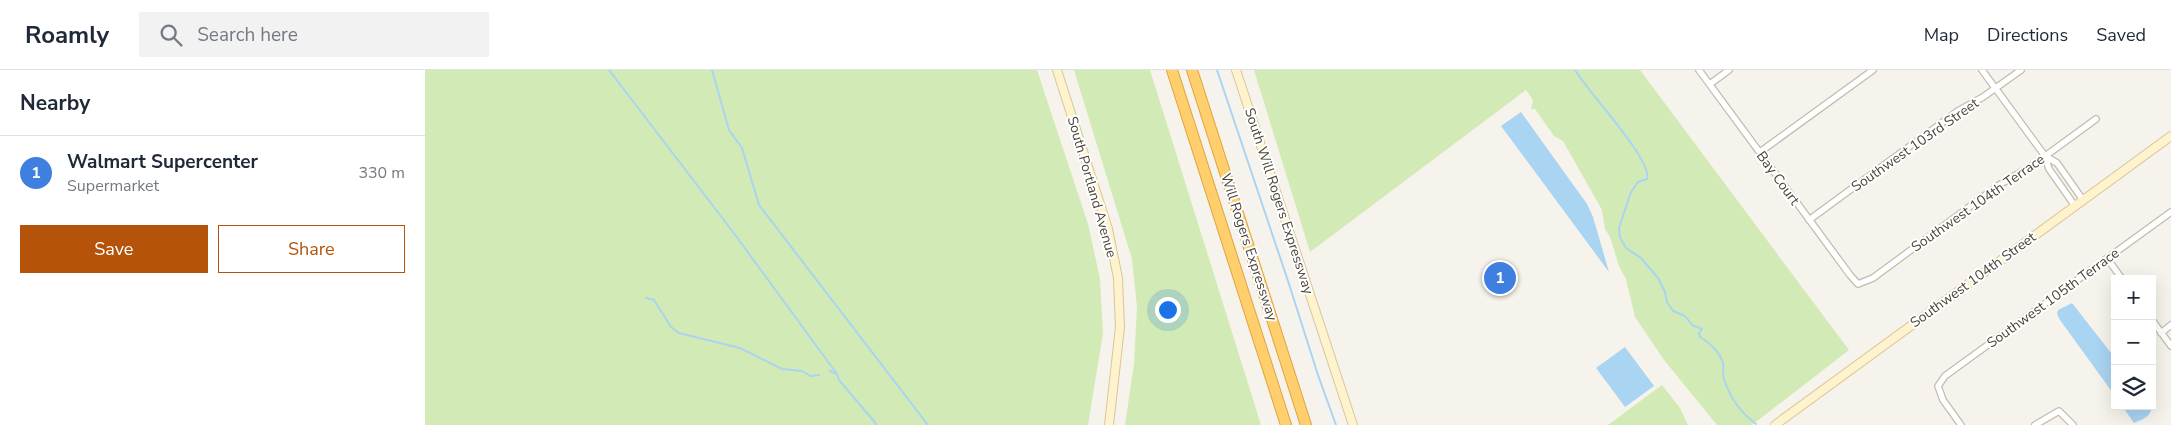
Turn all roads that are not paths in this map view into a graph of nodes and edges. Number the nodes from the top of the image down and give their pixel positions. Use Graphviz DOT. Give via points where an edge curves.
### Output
graph roads {
  1 [pos="1057,70"];
  2 [pos="1172,70"];
  3 [pos="1192,70"];
  4 [pos="1236,70"];
  5 [pos="1699,70"];
  6 [pos="1729,70"];
  7 [pos="1873,70"];
  8 [pos="1982,70"];
  9 [pos="2021,70"];
  10 [pos="1710,84"];
  11 [pos="1995,89"];
  12 [pos="2096,119"];
  13 [pos="2171,136"];
  14 [pos="1760,152"];
  15 [pos="2045,156"];
  16 [pos="2083,200"];
  17 [pos="2075,206"];
  18 [pos="2171,212"];
  19 [pos="1809,220"];
  20 [pos="2107,258"];
  21 [pos="2119,275"];
  22 [pos="1859,284"];
  23 [pos="2156,325"];
  24 [pos="2171,325"];
  25 [pos="2161,332"];
  26 [pos="2171,346"];
  27 [pos="1295,389"];
  28 [pos="1109,425"];
  29 [pos="1286,425"];
  30 [pos="1306,425"];
  31 [pos="1311,425"];
  32 [pos="1353,425"];
  33 [pos="1775,425"];
  34 [pos="1961,425"];
  35 [pos="2035,425"];
  36 [pos="2073,425"];
  1 -- 28 [label="main road, South Portland Avenue" via="1108,230 1118,278 1120,328"];
  2 -- 29 [label="highway, Will Rogers Expressway"];
  3 -- 27 [label="highway, Will Rogers Expressway"];
  4 -- 32 [label="main road, South Will Rogers Expressway"];
  5 -- 10 [label="street, Bay Court"];
  6 -- 10 [label="street"];
  7 -- 14 [label="street"];
  8 -- 11 [label="street"];
  9 -- 11 [label="street, Southwest 103rd Street"];
  10 -- 14 [label="street, Bay Court"];
  11 -- 15 [label="street"];
  11 -- 19 [label="street, Southwest 103rd Street" via="1958,111"];
  12 -- 15 [label="street, Southwest 104th Terrace"];
  13 -- 16 [label="main road, Southwest 104th Street"];
  14 -- 19 [label="street, Bay Court"];
  15 -- 16 [label="street" via="2057,163"];
  15 -- 17 [label="street" via="2049,169"];
  15 -- 22 [label="street, Southwest 104th Terrace" via="2008,179 1873,278"];
  16 -- 17 [label="main road, Southwest 104th Street"];
  17 -- 33 [label="main road, Southwest 104th Street"];
  18 -- 20 [label="street, Southwest 105th Terrace"];
  19 -- 22 [label="street, Bay Court"];
  20 -- 21 [label="street"];
  20 -- 34 [label="street, Southwest 105th Terrace" via="1945,376 1938,386 1943,400"];
  23 -- 25 [label="street"];
  24 -- 25 [label="street"];
  25 -- 26 [label="street"];
  27 -- 30 [label="highway, Will Rogers Expressway"];
  27 -- 31 [label="highway"];
  35 -- 36 [label="street" via="2059,411"];
}
